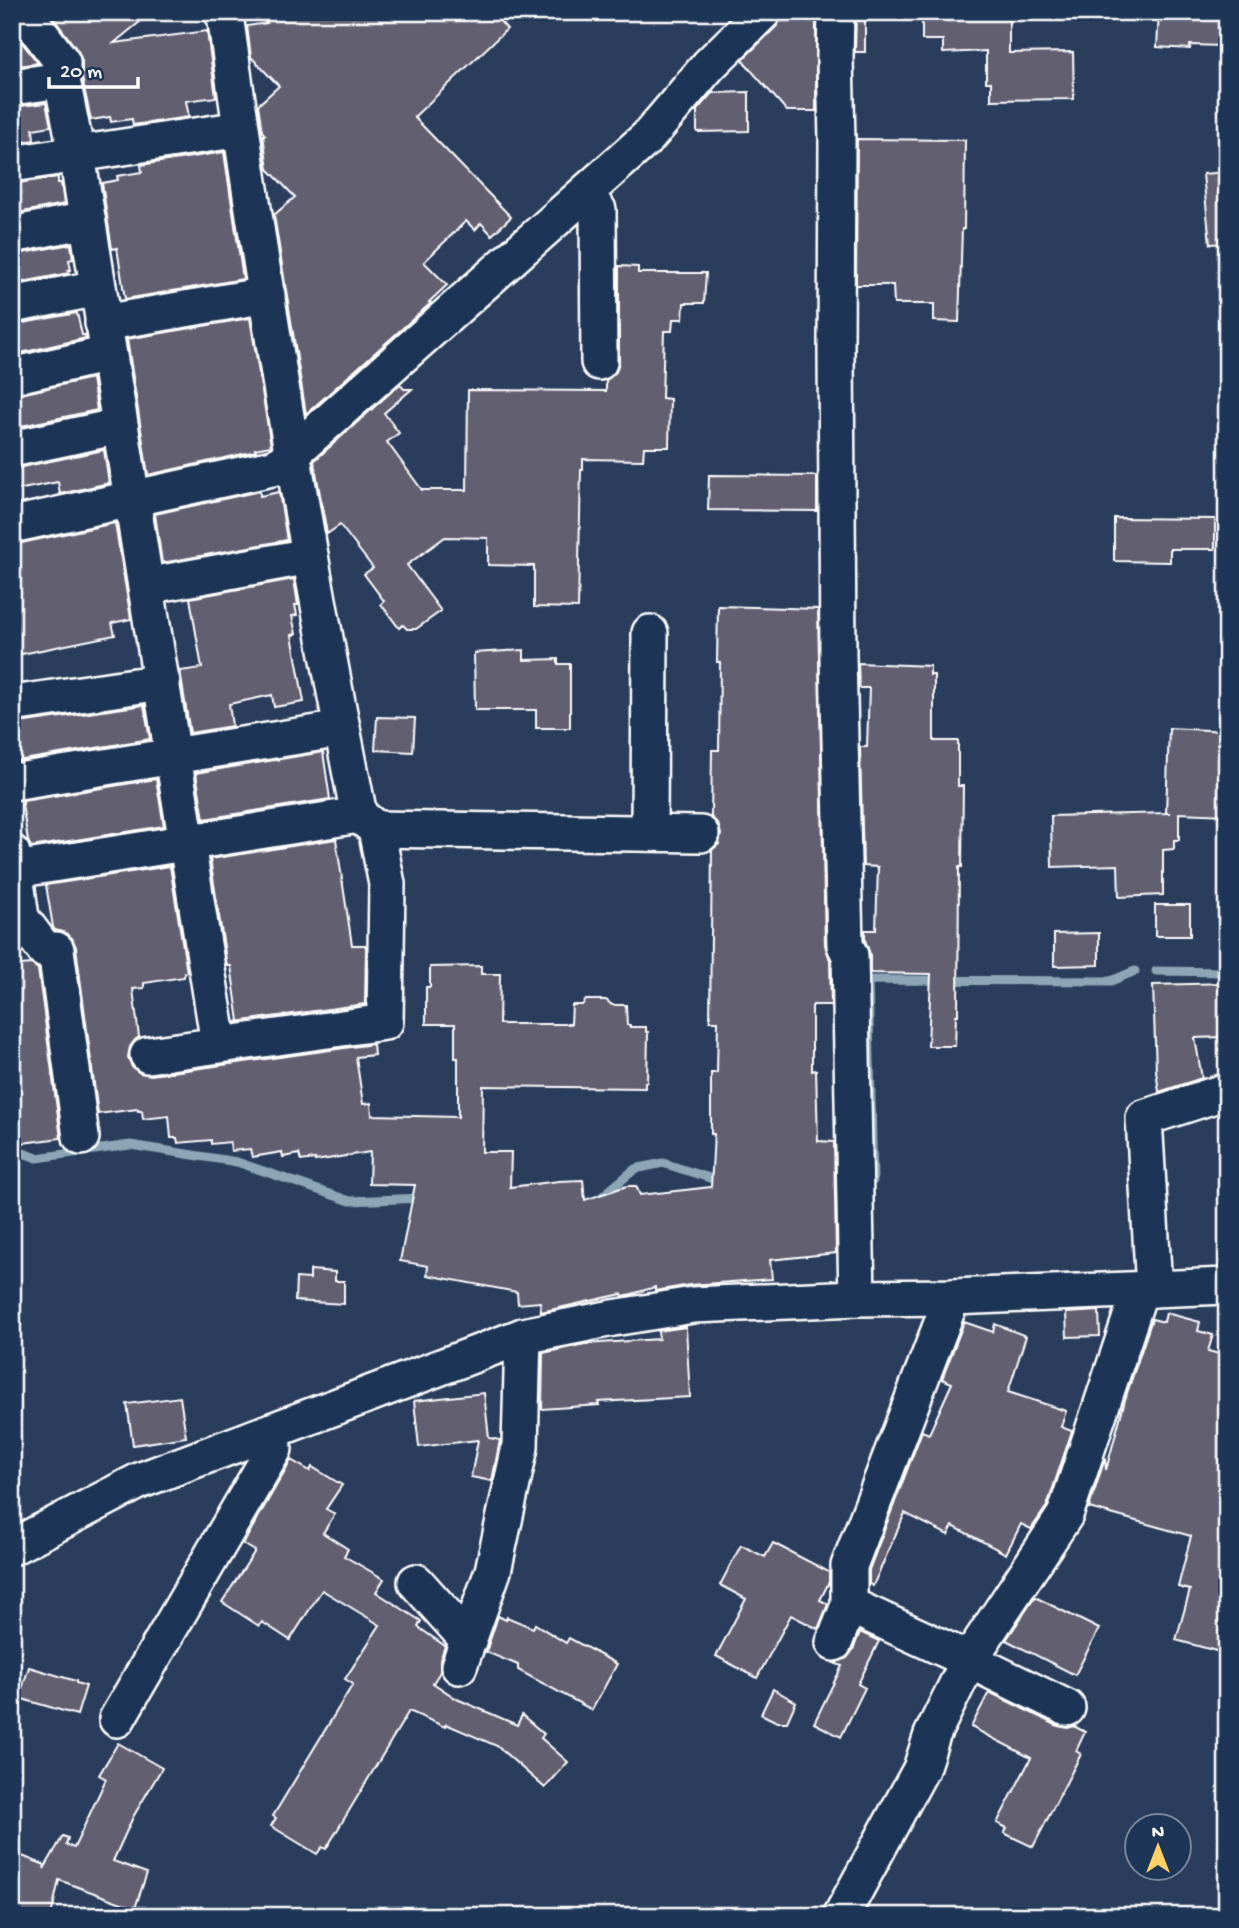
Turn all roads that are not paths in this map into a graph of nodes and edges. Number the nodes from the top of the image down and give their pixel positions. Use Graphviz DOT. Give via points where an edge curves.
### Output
graph roads {
  1 [pos="24,12"];
  2 [pos="222,12"];
  3 [pos="763,12"];
  4 [pos="836,12"];
  5 [pos="62,80"];
  6 [pos="12,87"];
  7 [pos="241,129"];
  8 [pos="77,155"];
  9 [pos="12,164"];
  10 [pos="584,195"];
  11 [pos="87,220"];
  12 [pos="12,235"];
  13 [pos="98,288"];
  14 [pos="267,295"];
  15 [pos="12,305"];
  16 [pos="106,338"];
  17 [pos="598,362"];
  18 [pos="12,376"];
  19 [pos="120,426"];
  20 [pos="12,449"];
  21 [pos="292,454"];
  22 [pos="132,499"];
  23 [pos="12,525"];
  24 [pos="310,556"];
  25 [pos="146,586"];
  26 [pos="650,633"];
  27 [pos="162,682"];
  28 [pos="12,704"];
  29 [pos="342,729"];
  30 [pos="173,756"];
  31 [pos="12,782"];
  32 [pos="367,822"];
  33 [pos="649,834"];
  34 [pos="701,834"];
  35 [pos="187,842"];
  36 [pos="13,862"];
  37 [pos="17,920"];
  38 [pos="219,1044"];
  39 [pos="148,1055"];
  40 [pos="1227,1091"];
  41 [pos="80,1137"];
  42 [pos="1227,1286"];
  43 [pos="1147,1289"];
  44 [pos="857,1297"];
  45 [pos="953,1297"];
  46 [pos="523,1336"];
  47 [pos="273,1431"];
  48 [pos="12,1547"];
  49 [pos="416,1582"];
  50 [pos="849,1605"];
  51 [pos="834,1643"];
  52 [pos="969,1660"];
  53 [pos="1067,1708"];
  54 [pos="117,1719"];
  55 [pos="841,1916"];
  1 -- 5 [label="street" via="62,62"];
  2 -- 7 [label="street"];
  3 -- 10 [label="street" via="709,65 648,137"];
  4 -- 44 [label="street" via="838,656"];
  5 -- 6 [label="street"];
  5 -- 8 [label="street"];
  7 -- 8 [label="street"];
  7 -- 14 [label="street"];
  8 -- 9 [label="street"];
  8 -- 11 [label="street"];
  10 -- 17 [label="street" via="598,210"];
  10 -- 21 [label="street"];
  11 -- 12 [label="street"];
  11 -- 13 [label="street"];
  13 -- 15 [label="street"];
  13 -- 16 [label="street"];
  14 -- 16 [label="street"];
  14 -- 21 [label="street"];
  16 -- 18 [label="street"];
  16 -- 19 [label="street"];
  19 -- 20 [label="street"];
  19 -- 22 [label="street"];
  21 -- 22 [label="street" via="277,467"];
  21 -- 24 [label="street"];
  22 -- 23 [label="street"];
  22 -- 25 [label="street"];
  24 -- 25 [label="street"];
  24 -- 29 [label="street"];
  25 -- 27 [label="street"];
  26 -- 33 [label="street"];
  27 -- 28 [label="street"];
  27 -- 30 [label="street"];
  29 -- 30 [label="street"];
  29 -- 32 [label="street"];
  30 -- 31 [label="street"];
  30 -- 35 [label="street"];
  32 -- 33 [label="street"];
  32 -- 35 [label="street"];
  32 -- 38 [label="street" via="387,884 384,1022"];
  33 -- 34 [label="street"];
  35 -- 36 [label="street"];
  35 -- 38 [label="street"];
  36 -- 37 [label="street"];
  37 -- 41 [label="street" via="45,950 56,950"];
  38 -- 39 [label="street"];
  40 -- 43 [label="street" via="1144,1118"];
  42 -- 43 [label="street"];
  43 -- 45 [label="street"];
  43 -- 52 [label="street" via="1065,1515"];
  44 -- 45 [label="street"];
  44 -- 46 [label="street" via="693,1306"];
  45 -- 50 [label="street" via="849,1566"];
  46 -- 47 [label="street"];
  46 -- 49 [label="street" via="520,1447 493,1571 464,1653"];
  47 -- 48 [label="street" via="139,1481"];
  47 -- 54 [label="street" via="274,1449"];
  50 -- 51 [label="street"];
  50 -- 52 [label="street"];
  52 -- 53 [label="street"];
  52 -- 55 [label="street" via="932,1735 921,1769"];
}
